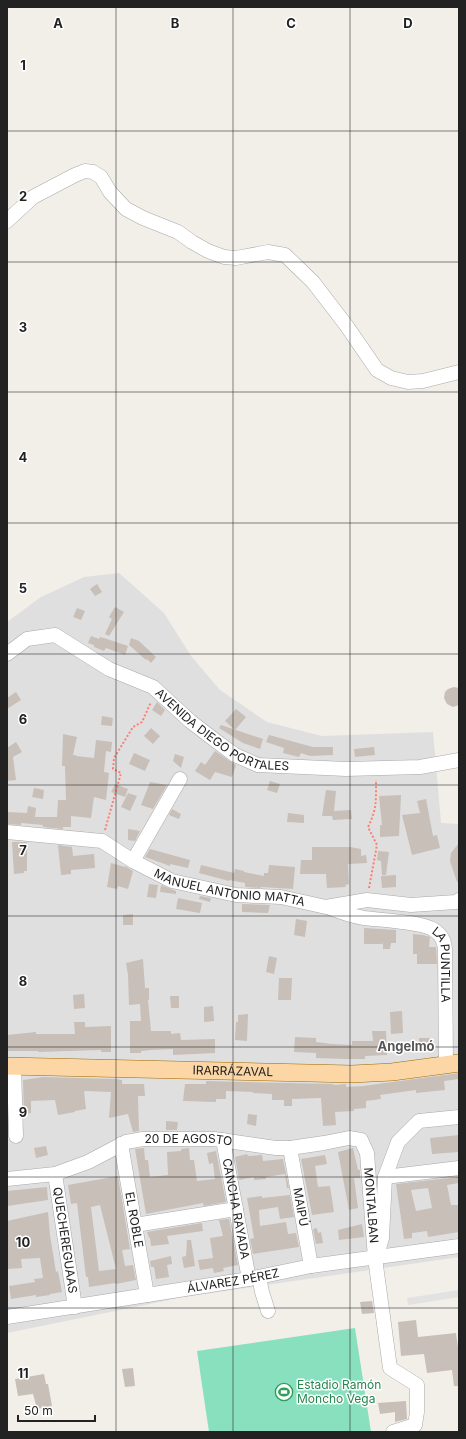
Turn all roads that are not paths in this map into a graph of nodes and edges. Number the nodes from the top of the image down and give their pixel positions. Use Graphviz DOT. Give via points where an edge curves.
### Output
graph roads {
  1 [pos="7,221"];
  2 [pos="459,372"];
  3 [pos="7,654"];
  4 [pos="459,760"];
  5 [pos="180,779"];
  6 [pos="7,832"];
  7 [pos="133,861"];
  8 [pos="459,900"];
  9 [pos="326,907"];
  10 [pos="452,1064"];
  11 [pos="10,1066"];
  12 [pos="459,1117"];
  13 [pos="16,1136"];
  14 [pos="223,1140"];
  15 [pos="120,1144"];
  16 [pos="290,1148"];
  17 [pos="367,1153"];
  18 [pos="459,1168"];
  19 [pos="55,1174"];
  20 [pos="385,1177"];
  21 [pos="7,1179"];
  22 [pos="236,1209"];
  23 [pos="135,1225"];
  24 [pos="459,1246"];
  25 [pos="374,1258"];
  26 [pos="311,1266"];
  27 [pos="254,1278"];
  28 [pos="147,1295"];
  29 [pos="75,1307"];
  30 [pos="268,1311"];
  31 [pos="7,1317"];
  32 [pos="393,1432"];
  1 -- 2 [label="street" via="33,197 75,175 85,171 93,172 102,177 110,192 126,209 178,232 208,251 236,258 268,252 285,255 313,282 377,370 390,378 408,382 423,381"];
  3 -- 4 [label="street, AVENIDA DIEGO PORTALES" via="27,639 55,636 109,669 153,687 216,741 235,755 258,766 346,770 420,767"];
  5 -- 7 [label="street"];
  6 -- 7 [label="street, MANUEL ANTONIO MATTA" via="102,841"];
  7 -- 9 [label="street, MANUEL ANTONIO MATTA" via="172,881 236,896 281,898"];
  8 -- 9 [label="street, MANUEL ANTONIO MATTA" via="411,905 367,900"];
  9 -- 10 [label="street, LA PUNTILLA" via="363,917 430,927 439,934 443,939 445,951"];
  10 -- 11 [label="main road, IRARRÁZAVAL" via="352,1074"];
  11 -- 13 [label="street"];
  12 -- 20 [label="street" via="419,1121 398,1142"];
  14 -- 15 [label="street, 20 DE AGOSTO" via="143,1139"];
  14 -- 16 [label="street, 20 DE AGOSTO" via="267,1148"];
  14 -- 22 [label="street, CANCHA RAYADA"];
  15 -- 19 [label="street, 20 DE AGOSTO" via="88,1162"];
  15 -- 23 [label="street, EL ROBLE"];
  16 -- 17 [label="street, 20 DE AGOSTO" via="349,1138 361,1140"];
  16 -- 26 [label="street, MAIPÚ"];
  17 -- 25 [label="street, MONTALBAN"];
  18 -- 20 [label="street"];
  19 -- 21 [label="street, 20 DE AGOSTO"];
  19 -- 29 [label="street, QUECHEREGUAAS"];
  20 -- 25 [label="street" via="382,1238"];
  22 -- 23 [label="street"];
  22 -- 27 [label="street, CANCHA RAYADA"];
  23 -- 28 [label="street, EL ROBLE"];
  24 -- 25 [label="street, ÁLVAREZ PÉREZ"];
  25 -- 26 [label="street, ÁLVAREZ PÉREZ"];
  25 -- 32 [label="street, MONTALBAN" via="390,1368 417,1385 415,1425"];
  26 -- 27 [label="street, ÁLVAREZ PÉREZ"];
  27 -- 28 [label="street, ÁLVAREZ PÉREZ"];
  27 -- 30 [label="street, CANCHA RAYADA"];
  28 -- 29 [label="street, ÁLVAREZ PÉREZ"];
  29 -- 31 [label="street, ÁLVAREZ PÉREZ"];
}
